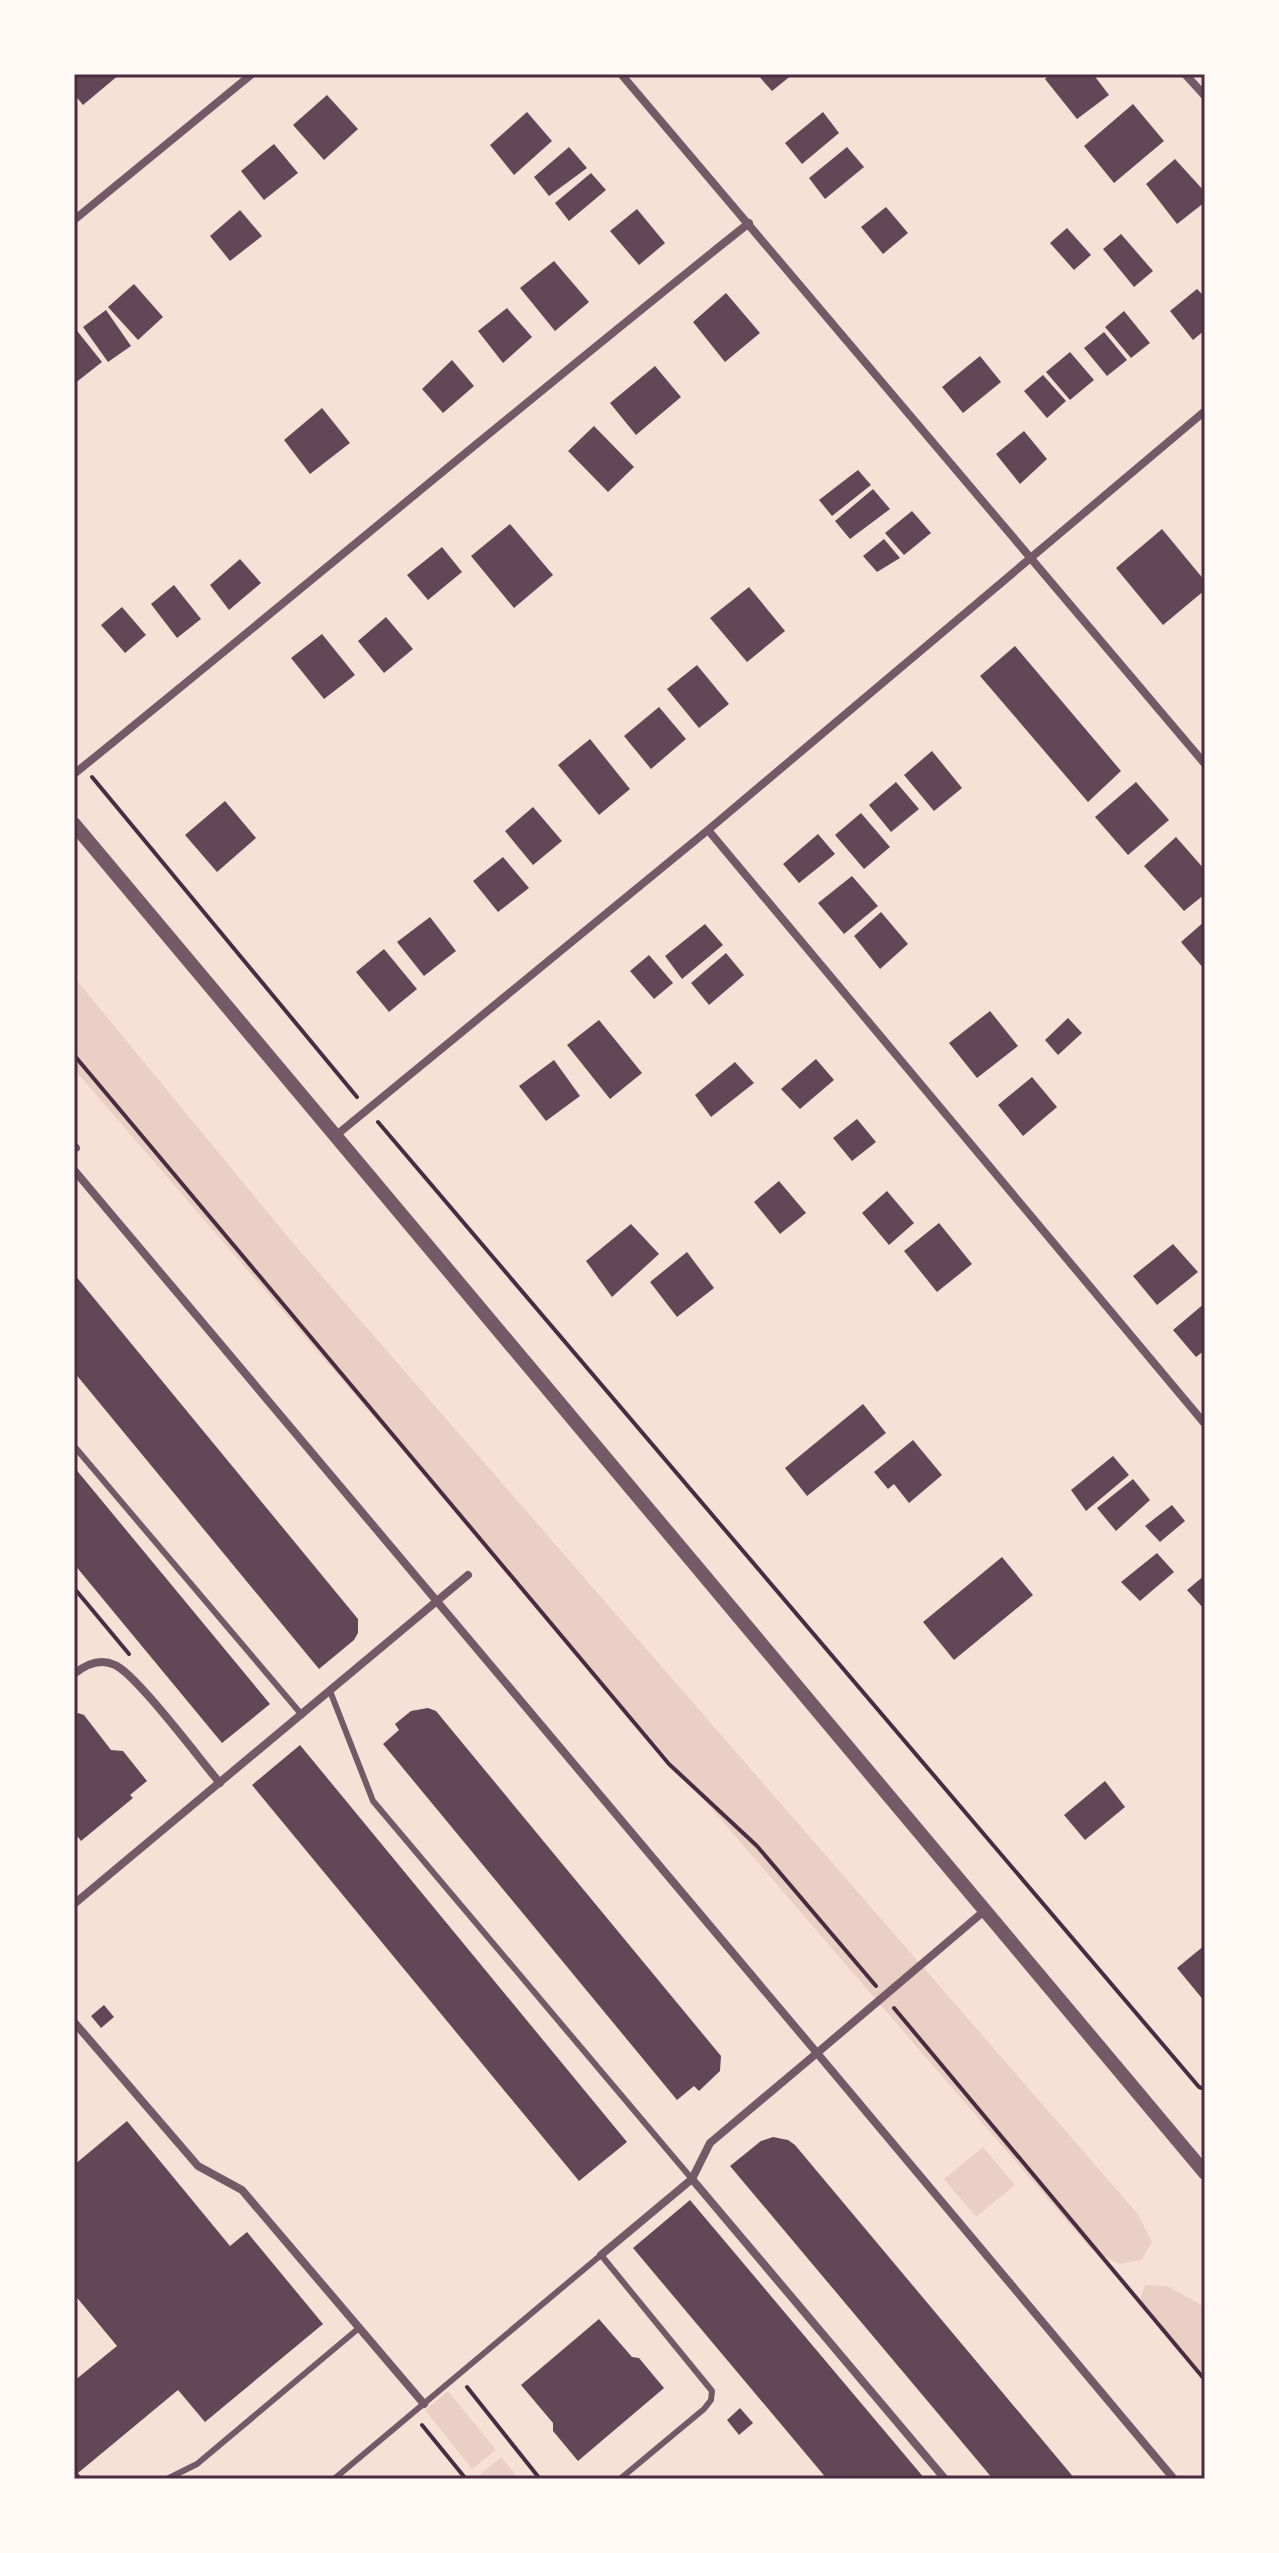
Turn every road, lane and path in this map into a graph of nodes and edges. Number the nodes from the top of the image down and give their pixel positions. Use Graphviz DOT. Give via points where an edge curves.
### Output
graph roads {
  1 [pos="252,74"];
  2 [pos="621,74"];
  3 [pos="1185,74"];
  4 [pos="1205,96"];
  5 [pos="74,220"];
  6 [pos="749,223"];
  7 [pos="1205,411"];
  8 [pos="1032,559"];
  9 [pos="1205,764"];
  10 [pos="84,766"];
  11 [pos="74,774"];
  12 [pos="74,824"];
  13 [pos="708,830"];
  14 [pos="74,1055"];
  15 [pos="367,1109"];
  16 [pos="333,1138"];
  17 [pos="74,1170"];
  18 [pos="1205,1424"];
  19 [pos="74,1446"];
  20 [pos="468,1575"];
  21 [pos="436,1602"];
  22 [pos="74,1674"];
  23 [pos="330,1691"];
  24 [pos="302,1715"];
  25 [pos="220,1783"];
  26 [pos="74,1904"];
  27 [pos="983,1912"];
  28 [pos="884,1996"];
  29 [pos="74,2022"];
  30 [pos="817,2053"];
  31 [pos="1205,2089"];
  32 [pos="1205,2173"];
  33 [pos="692,2179"];
  34 [pos="601,2255"];
  35 [pos="359,2328"];
  36 [pos="458,2375"];
  37 [pos="1205,2380"];
  38 [pos="424,2404"];
  39 [pos="413,2413"];
  40 [pos="167,2479"];
  41 [pos="334,2479"];
  42 [pos="466,2479"];
  43 [pos="540,2479"];
  44 [pos="620,2479"];
  45 [pos="945,2479"];
  46 [pos="1174,2479"];
  1 -- 5 [label="street"];
  2 -- 6 [label="street"];
  3 -- 4 [label="street"];
  6 -- 8 [label="street"];
  6 -- 10 [label="street"];
  7 -- 8 [label="street"];
  8 -- 9 [label="street"];
  8 -- 13 [label="street"];
  10 -- 11 [label="street"];
  10 -- 15 [label="path"];
  12 -- 16 [label="street"];
  13 -- 15 [label="street"];
  13 -- 18 [label="street"];
  14 -- 28 [label="path" via="658,1752 757,1846"];
  15 -- 16 [label="street"];
  15 -- 31 [label="path"];
  16 -- 27 [label="street"];
  17 -- 21 [label="street"];
  19 -- 24 [label="lane"];
  20 -- 21 [label="street"];
  21 -- 23 [label="street"];
  21 -- 30 [label="street"];
  22 -- 25 [label="street" via="98,1662 115,1665"];
  23 -- 24 [label="street"];
  23 -- 33 [label="lane" via="373,1801"];
  24 -- 25 [label="street"];
  25 -- 26 [label="street"];
  27 -- 28 [label="street"];
  27 -- 32 [label="street"];
  28 -- 30 [label="street"];
  28 -- 37 [label="path"];
  29 -- 35 [label="street" via="198,2166 242,2190"];
  30 -- 33 [label="street" via="710,2143"];
  30 -- 46 [label="street"];
  33 -- 34 [label="street"];
  33 -- 45 [label="street"];
  34 -- 36 [label="lane"];
  34 -- 44 [label="lane" via="712,2391 704,2409"];
  35 -- 38 [label="street"];
  35 -- 40 [label="lane" via="197,2464"];
  36 -- 38 [label="lane"];
  36 -- 43 [label="path"];
  38 -- 39 [label="lane"];
  39 -- 41 [label="lane"];
  39 -- 42 [label="path"];
}
